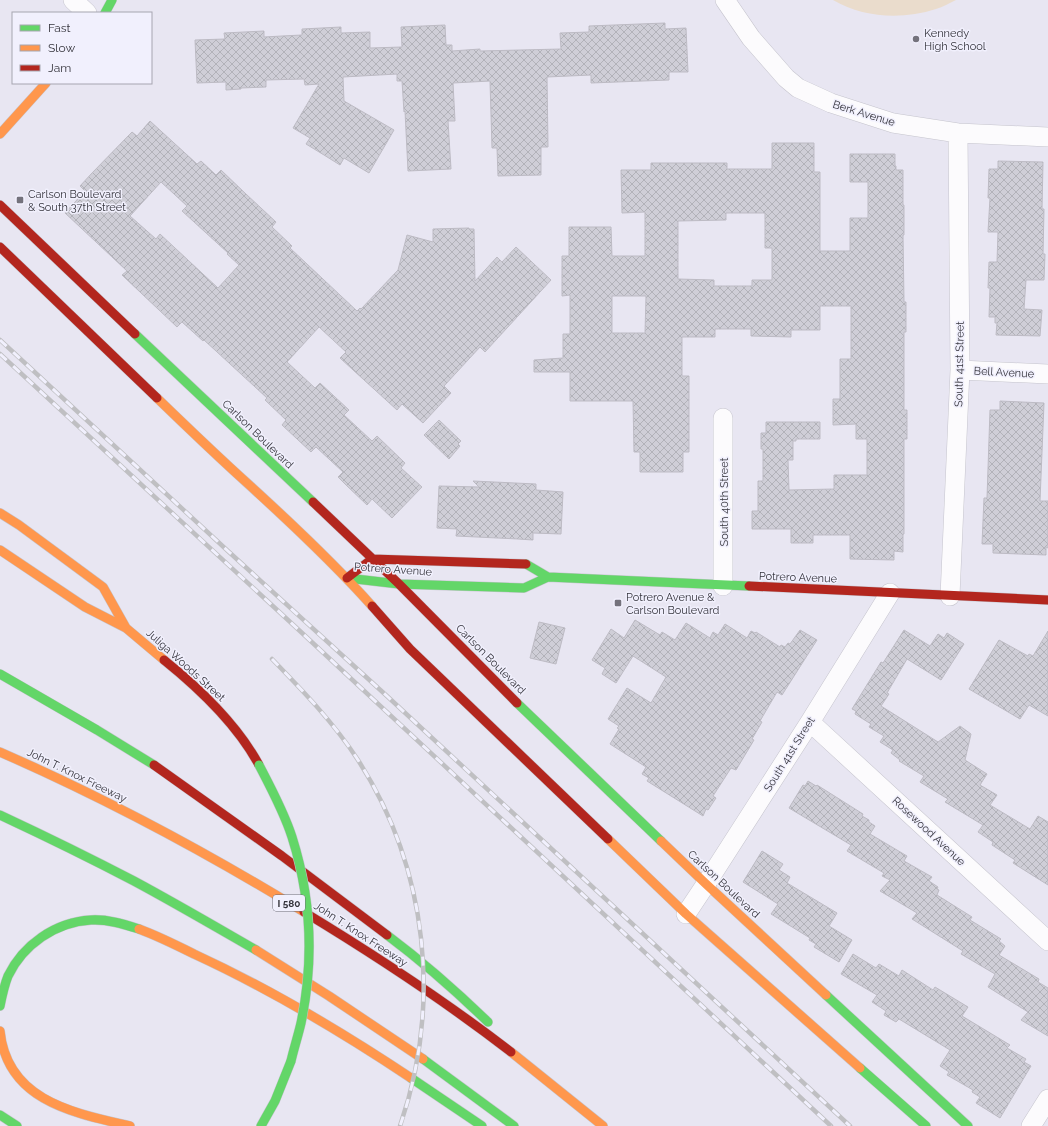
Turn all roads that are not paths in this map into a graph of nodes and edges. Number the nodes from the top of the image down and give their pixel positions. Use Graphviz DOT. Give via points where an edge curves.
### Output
graph roads {
  1 [pos="73,0"];
  2 [pos="112,0"];
  3 [pos="725,0"];
  4 [pos="86,12"];
  5 [pos="106,12"];
  6 [pos="45,84"];
  7 [pos="958,133"];
  8 [pos="0,134"];
  9 [pos="1048,137"];
  10 [pos="0,205"];
  11 [pos="0,247"];
  12 [pos="960,370"];
  13 [pos="1048,374"];
  14 [pos="723,418"];
  15 [pos="0,513"];
  16 [pos="0,550"];
  17 [pos="372,559"];
  18 [pos="548,577"];
  19 [pos="347,578"];
  20 [pos="398,584"];
  21 [pos="723,586"];
  22 [pos="890,593"];
  23 [pos="950,596"];
  24 [pos="1048,600"];
  25 [pos="126,628"];
  26 [pos="0,674"];
  27 [pos="810,722"];
  28 [pos="0,752"];
  29 [pos="0,814"];
  30 [pos="706,884"];
  31 [pos="686,914"];
  32 [pos="1048,941"];
  33 [pos="0,1006"];
  34 [pos="0,1031"];
  35 [pos="557,1089"];
  36 [pos="1048,1099"];
  37 [pos="0,1115"];
  38 [pos="17,1126"];
  39 [pos="130,1126"];
  40 [pos="261,1126"];
  41 [pos="482,1126"];
  42 [pos="514,1126"];
  43 [pos="603,1126"];
  44 [pos="926,1126"];
  45 [pos="968,1126"];
  46 [pos="1031,1126"];
  1 -- 4 [label="street"];
  2 -- 5 [label="main road"];
  3 -- 7 [label="street, Berk Avenue" via="750,38 798,88 832,103 893,123"];
  6 -- 8 [label="main road"];
  7 -- 9 [label="street, Berk Avenue"];
  7 -- 12 [label="street, South 41st Street"];
  10 -- 17 [label="main road, Carlson Boulevard"];
  11 -- 19 [label="main road"];
  12 -- 13 [label="street, Bell Avenue"];
  12 -- 23 [label="street, South 41st Street"];
  14 -- 21 [label="street, South 40th Street"];
  15 -- 25 [label="main road, Juliga Woods Street" via="103,587"];
  16 -- 25 [label="main road, Juliga Woods Street" via="85,607"];
  17 -- 18 [label="main road, Potrero Avenue" via="525,564"];
  17 -- 19 [label="main road, Potrero Avenue"];
  17 -- 20 [label="main road, Carlson Boulevard"];
  18 -- 20 [label="main road, Potrero Avenue" via="524,588"];
  18 -- 21 [label="main road, Potrero Avenue"];
  19 -- 20 [label="main road, Potrero Avenue"];
  19 -- 31 [label="main road" via="410,649"];
  20 -- 30 [label="main road, Carlson Boulevard" via="516,702"];
  21 -- 22 [label="main road, Potrero Avenue"];
  22 -- 23 [label="main road, Potrero Avenue"];
  22 -- 27 [label="street, South 41st Street"];
  23 -- 24 [label="main road, Potrero Avenue"];
  25 -- 40 [label="main road, Juliga Woods Street, bridge" via="186,678 233,727 252,752 277,798 292,835 301,868 310,944 302,1021 291,1061 275,1101"];
  26 -- 35 [label="main road" via="148,761 332,893 437,974"];
  27 -- 30 [label="street, South 41st Street"];
  27 -- 32 [label="street, Rosewood Avenue"];
  28 -- 35 [label="main road, John T. Knox Freeway / I 580" via="167,834 314,917 456,1012"];
  29 -- 42 [label="main road" via="146,887 256,949 363,1018"];
  30 -- 31 [label="street, South 41st Street"];
  30 -- 45 [label="main road, Carlson Boulevard"];
  31 -- 44 [label="main road"];
  33 -- 41 [label="main road" via="4,987 15,964 25,951 50,932 63,925 92,920 122,924 155,936 253,982 372,1052"];
  34 -- 39 [label="main road" via="10,1066 29,1090 73,1112"];
  35 -- 43 [label="main road, John T. Knox Freeway / I 580"];
  36 -- 46 [label="street"];
  37 -- 38 [label="main road"];
}
